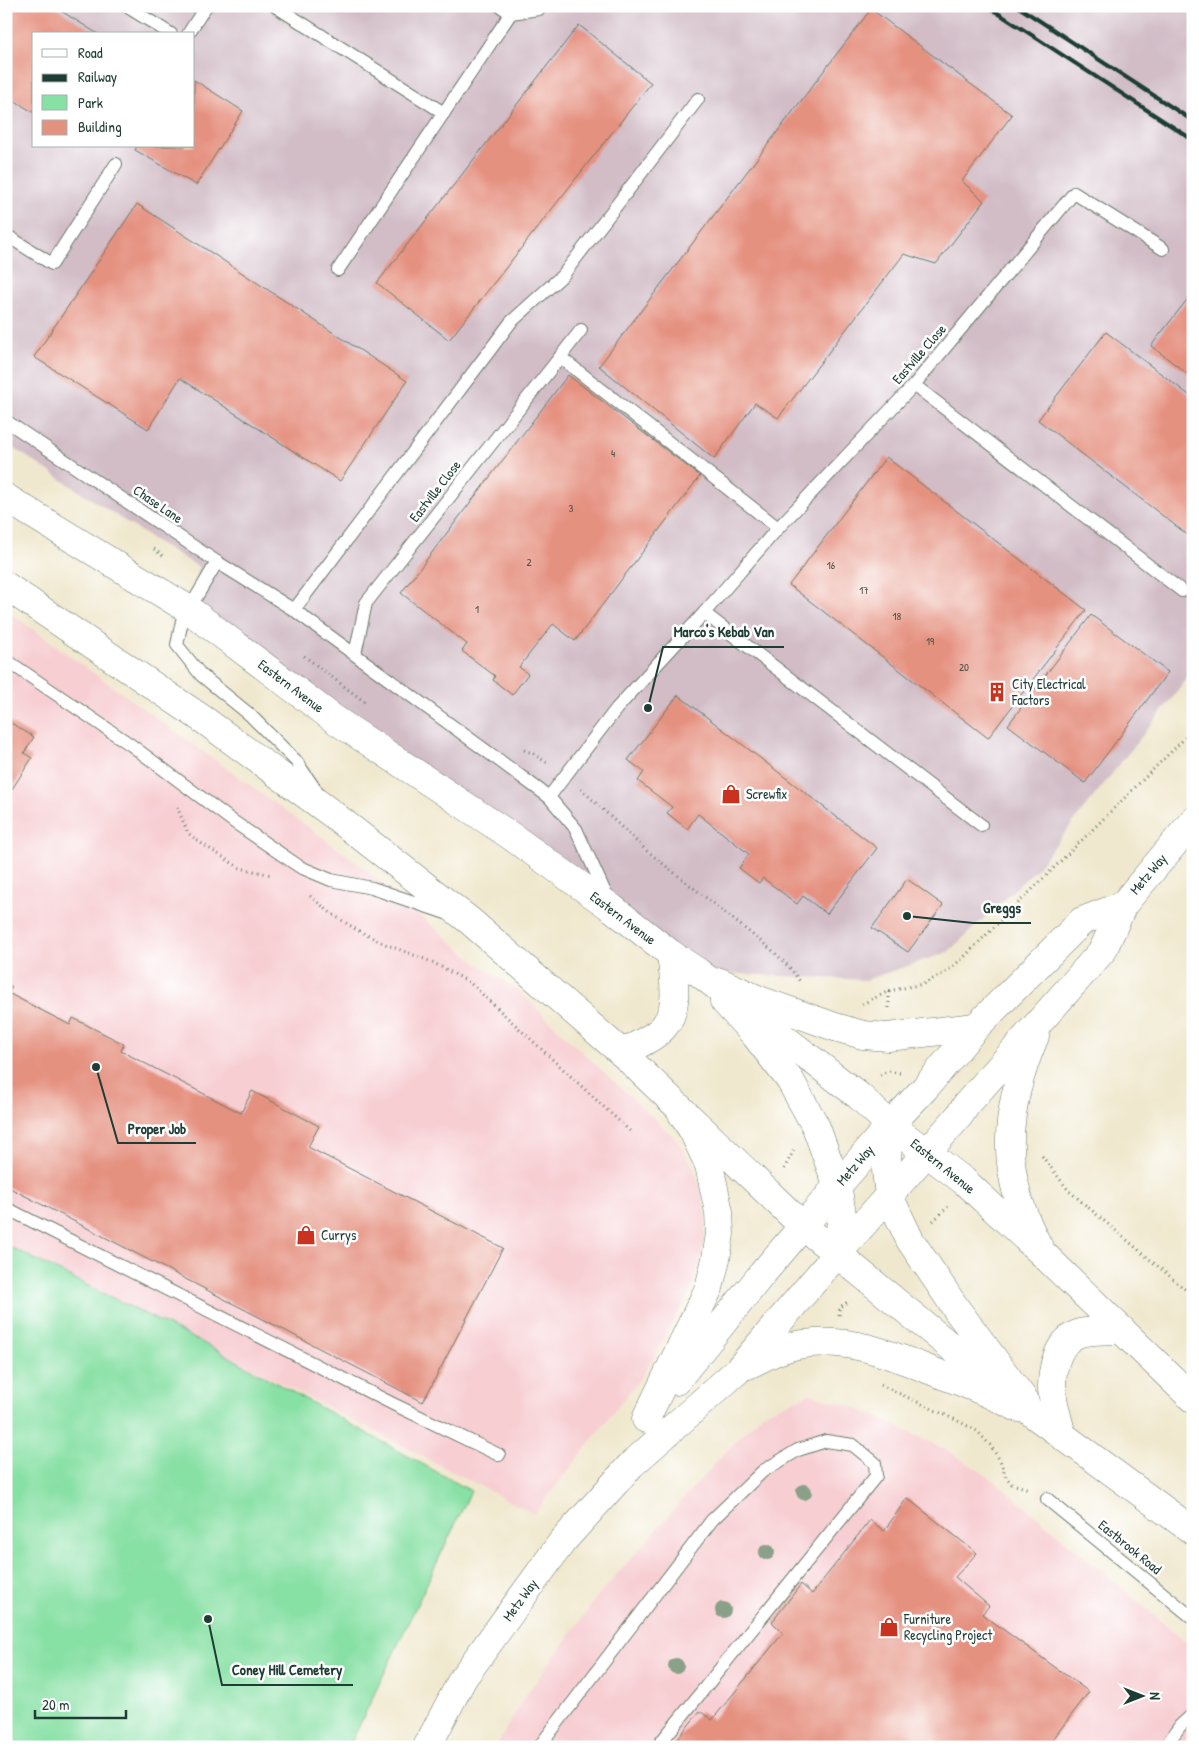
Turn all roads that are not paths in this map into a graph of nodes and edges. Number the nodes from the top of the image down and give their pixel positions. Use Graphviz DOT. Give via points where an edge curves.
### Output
graph roads {
  1 [pos="126,6"];
  2 [pos="206,6"];
  3 [pos="275,6"];
  4 [pos="541,6"];
  5 [pos="506,10"];
  6 [pos="168,32"];
  7 [pos="189,32"];
  8 [pos="698,99"];
  9 [pos="444,113"];
  10 [pos="116,164"];
  11 [pos="6,235"];
  12 [pos="1163,249"];
  13 [pos="338,270"];
  14 [pos="581,330"];
  15 [pos="560,357"];
  16 [pos="914,384"];
  17 [pos="6,422"];
  18 [pos="6,498"];
  19 [pos="778,528"];
  20 [pos="217,562"];
  21 [pos="6,586"];
  22 [pos="1182,591"];
  23 [pos="188,609"];
  24 [pos="294,610"];
  25 [pos="704,613"];
  26 [pos="355,654"];
  27 [pos="6,660"];
  28 [pos="549,797"];
  29 [pos="331,813"];
  30 [pos="1193,821"];
  31 [pos="981,825"];
  32 [pos="1123,905"];
  33 [pos="612,908"];
  34 [pos="470,921"];
  35 [pos="671,954"];
  36 [pos="698,972"];
  37 [pos="1043,1019"];
  38 [pos="976,1027"];
  39 [pos="622,1053"];
  40 [pos="677,1105"];
  41 [pos="890,1124"];
  42 [pos="928,1152"];
  43 [pos="837,1185"];
  44 [pos="889,1196"];
  45 [pos="6,1208"];
  46 [pos="803,1226"];
  47 [pos="1042,1253"];
  48 [pos="837,1254"];
  49 [pos="1122,1330"];
  50 [pos="737,1371"];
  51 [pos="1193,1398"];
  52 [pos="1037,1417"];
  53 [pos="646,1419"];
  54 [pos="1062,1436"];
  55 [pos="499,1455"];
  56 [pos="631,1465"];
  57 [pos="1047,1499"];
  58 [pos="1193,1531"];
  59 [pos="1193,1618"];
  60 [pos="1193,1714"];
  61 [pos="427,1747"];
  62 [pos="539,1747"];
  63 [pos="657,1747"];
  64 [pos="1165,1747"];
  1 -- 6 [label="lane"];
  2 -- 7 [label="lane"];
  3 -- 9 [label="lane"];
  4 -- 5 [label="lane" via="539,9"];
  5 -- 9 [label="lane"];
  8 -- 24 [label="lane" via="563,275 511,322"];
  9 -- 13 [label="lane"];
  10 -- 11 [label="lane" via="52,264"];
  12 -- 16 [label="lane, Eastville Close" via="1074,193"];
  14 -- 15 [label="lane, Eastville Close"];
  15 -- 19 [label="lane"];
  15 -- 26 [label="lane, Eastville Close" via="366,603"];
  16 -- 19 [label="lane, Eastville Close"];
  16 -- 22 [label="lane"];
  17 -- 20 [label="lane, Chase Lane"];
  18 -- 23 [label="main road, Eastern Avenue"];
  19 -- 25 [label="lane, Eastville Close"];
  20 -- 23 [label="lane"];
  20 -- 24 [label="lane, Chase Lane"];
  21 -- 29 [label="main road" via="204,720"];
  23 -- 29 [label="lane" via="177,645 200,675 250,714 296,761"];
  23 -- 33 [label="main road, Eastern Avenue" via="334,719 508,834"];
  24 -- 26 [label="lane, Chase Lane"];
  25 -- 28 [label="lane, Eastville Close" via="616,708"];
  25 -- 31 [label="lane"];
  26 -- 28 [label="lane, Chase Lane"];
  27 -- 34 [label="lane" via="300,867 331,880 372,888"];
  28 -- 33 [label="lane, Chase Lane" via="576,829"];
  29 -- 34 [label="main road"];
  30 -- 32 [label="main road, Metz Way"];
  32 -- 37 [label="main road, Metz Way" via="1103,950"];
  32 -- 38 [label="main road, Metz Way" via="1082,921"];
  33 -- 35 [label="main road, Eastern Avenue"];
  34 -- 39 [label="main road"];
  35 -- 36 [label="main road, Eastern Avenue"];
  35 -- 39 [label="main road" via="676,998 672,1016 657,1033"];
  36 -- 38 [label="main road" via="759,1000 863,1035 888,1037"];
  36 -- 41 [label="main road, Eastern Avenue" via="859,1096"];
  36 -- 43 [label="main road" via="755,1035 790,1080 816,1127"];
  37 -- 42 [label="main road, Metz Way"];
  37 -- 47 [label="main road" via="1022,1073 1009,1125 1008,1144 1019,1204"];
  38 -- 41 [label="main road, Metz Way"];
  39 -- 40 [label="main road"];
  40 -- 46 [label="main road"];
  40 -- 53 [label="main road" via="709,1166 719,1212 720,1234 709,1288"];
  41 -- 42 [label="main road, Eastern Avenue"];
  41 -- 43 [label="main road, Metz Way"];
  41 -- 44 [label="main road" via="886,1170"];
  42 -- 44 [label="main road, Metz Way"];
  42 -- 47 [label="main road, Eastern Avenue"];
  43 -- 46 [label="main road, Metz Way"];
  43 -- 48 [label="main road" via="842,1214"];
  44 -- 48 [label="main road, Metz Way"];
  44 -- 52 [label="main road" via="910,1240"];
  45 -- 55 [label="lane"];
  46 -- 48 [label="main road"];
  46 -- 53 [label="main road, Metz Way"];
  47 -- 49 [label="main road, Eastern Avenue"];
  48 -- 50 [label="main road, Metz Way"];
  48 -- 52 [label="main road"];
  49 -- 51 [label="main road, Eastern Avenue"];
  49 -- 54 [label="main road" via="1091,1331 1065,1342 1055,1361 1052,1388"];
  50 -- 52 [label="main road" via="775,1351 804,1344 837,1342 881,1351 966,1384"];
  50 -- 56 [label="main road, Metz Way"];
  52 -- 54 [label="main road"];
  53 -- 56 [label="main road, Metz Way"];
  54 -- 58 [label="main road"];
  56 -- 61 [label="main road, Metz Way" via="562,1542 469,1670"];
  57 -- 59 [label="lane, Eastbrook Road"];
  60 -- 64 [label="lane"];
  62 -- 63 [label="lane" via="712,1520 763,1472 798,1450 826,1442 853,1445 875,1463 876,1476"];
}
